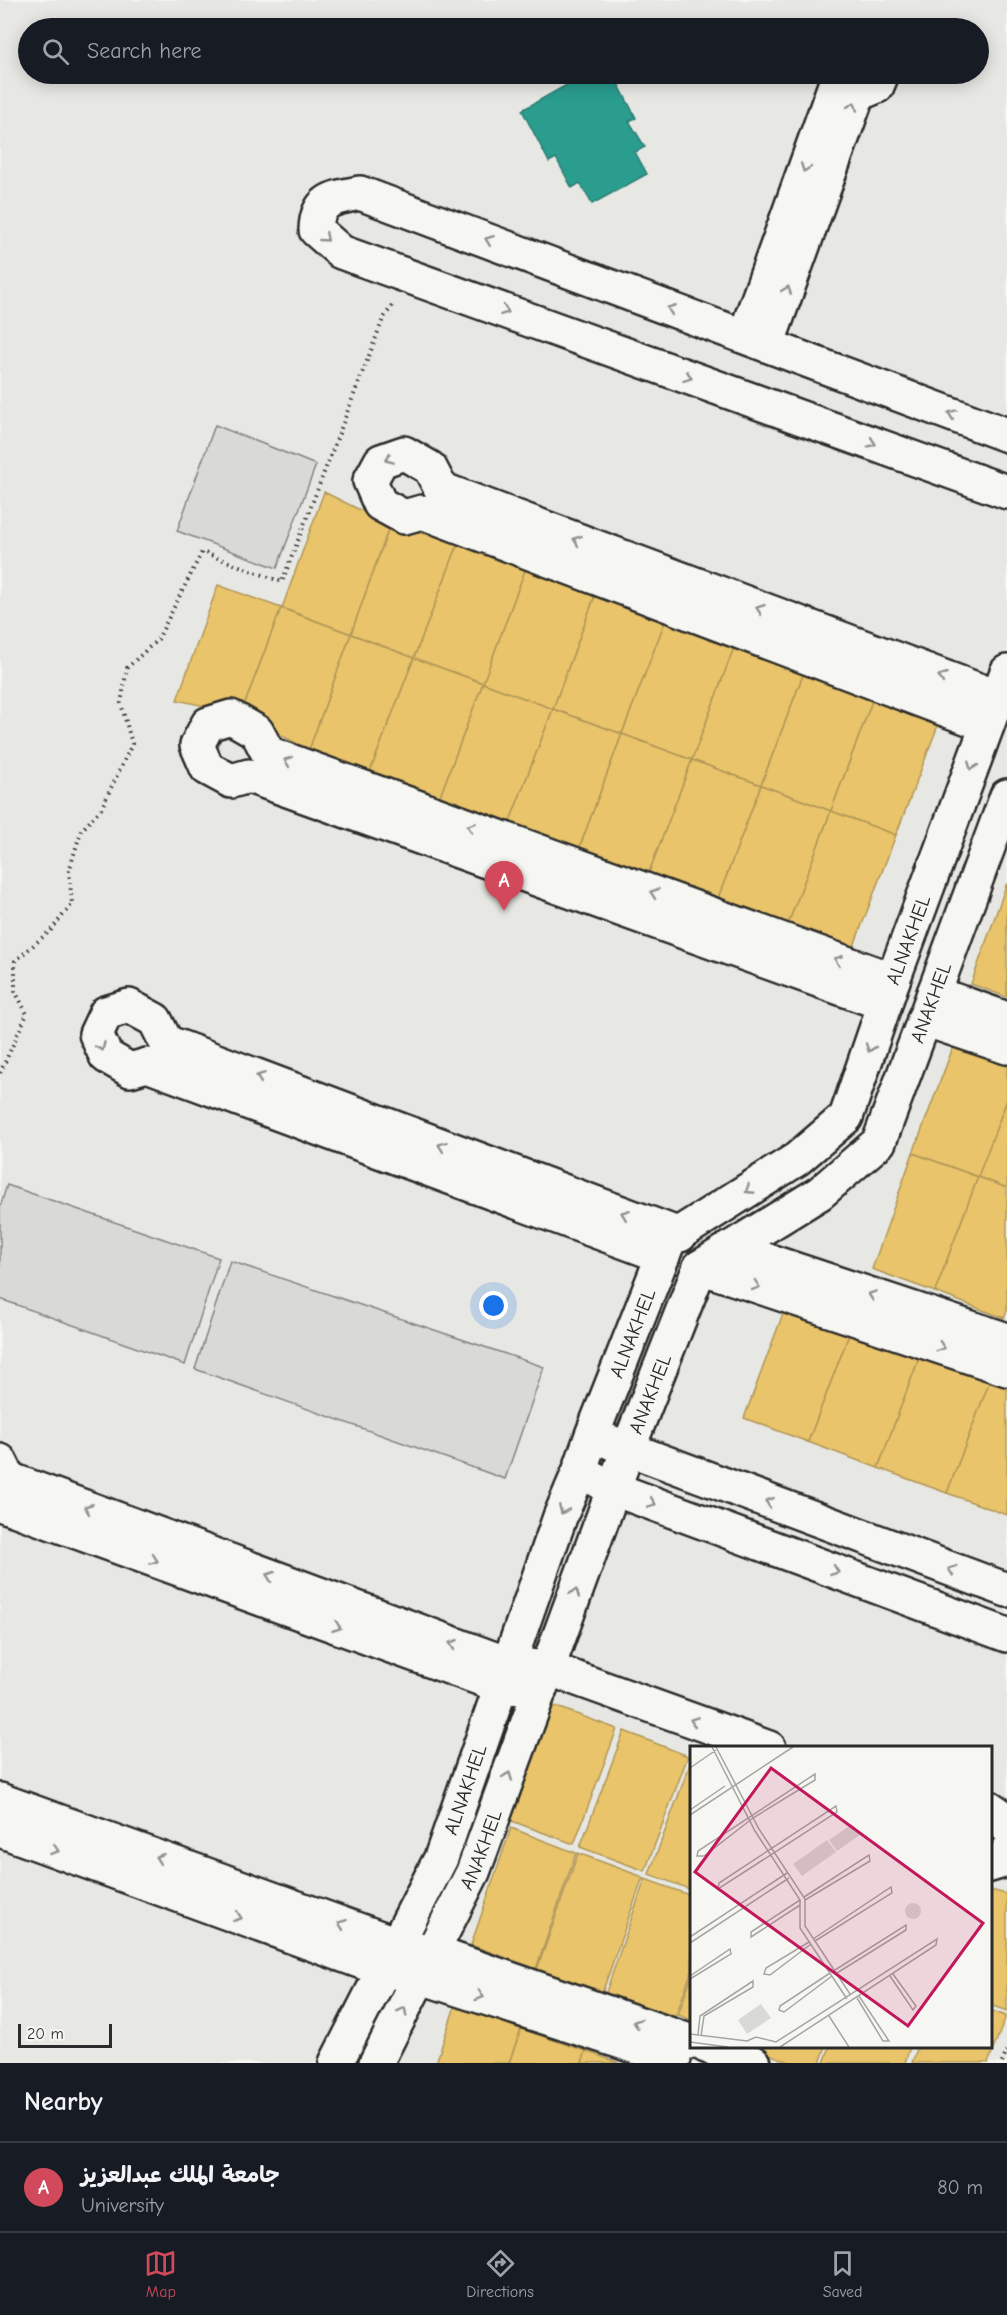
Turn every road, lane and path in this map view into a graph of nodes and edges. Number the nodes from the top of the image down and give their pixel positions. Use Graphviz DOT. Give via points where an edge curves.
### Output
graph roads {
  1 [pos="835,84"];
  2 [pos="878,84"];
  3 [pos="395,302"];
  4 [pos="756,340"];
  5 [pos="1007,435"];
  6 [pos="1007,492"];
  7 [pos="997,698"];
  8 [pos="1007,796"];
  9 [pos="889,992"];
  10 [pos="929,1006"];
  11 [pos="1007,1019"];
  12 [pos="1007,1047"];
  13 [pos="0,1073"];
  14 [pos="671,1245"];
  15 [pos="730,1248"];
  16 [pos="700,1267"];
  17 [pos="1007,1340"];
  18 [pos="1007,1369"];
  19 [pos="592,1435"];
  20 [pos="628,1449"];
  21 [pos="0,1461"];
  22 [pos="579,1472"];
  23 [pos="614,1489"];
  24 [pos="0,1504"];
  25 [pos="1007,1590"];
  26 [pos="1007,1635"];
  27 [pos="504,1675"];
  28 [pos="543,1679"];
  29 [pos="699,1746"];
  30 [pos="762,1746"];
  31 [pos="0,1800"];
  32 [pos="992,1809"];
  33 [pos="1007,1827"];
  34 [pos="0,1830"];
  35 [pos="1007,1852"];
  36 [pos="992,1864"];
  37 [pos="390,1957"];
  38 [pos="426,1965"];
  39 [pos="690,2041"];
  40 [pos="712,2048"];
  41 [pos="1007,2051"];
  42 [pos="336,2063"];
  43 [pos="376,2063"];
  44 [pos="686,2063"];
  45 [pos="754,2063"];
  46 [pos="1002,2063"];
  1 -- 4 [label="street, one-way"];
  4 -- 2 [label="street, one-way" via="858,94"];
  3 -- 13 [label="path" via="383,319 282,582 202,552 158,639 127,668 121,703 132,744 101,809 81,831 69,871 72,904 51,930 15,961 15,991 27,1014"];
  5 -- 4 [label="street, one-way"];
  4 -- 6 [label="street, one-way" via="360,193 325,202 316,219 315,230 341,252"];
  7 -- 7 [label="street, one-way" via="441,489 430,468 404,453 381,461 370,481 380,504 404,517 422,512"];
  7 -- 9 [label="street, ALNAKHEL, one-way"];
  8 -- 10 [label="street, ANAKHEL"];
  9 -- 9 [label="street, one-way" via="268,753 257,732 231,717 208,724 197,745 207,768 231,781 249,776"];
  9 -- 14 [label="street, ALNAKHEL, one-way" via="846,1117 797,1159"];
  10 -- 11 [label="street"];
  10 -- 12 [label="street"];
  10 -- 15 [label="street, ANAKHEL" via="879,1142 820,1192"];
  14 -- 14 [label="street, one-way" via="166,1042 155,1020 129,1006 106,1013 96,1034 106,1056 130,1070 147,1065"];
  14 -- 19 [label="street, ALNAKHEL"];
  15 -- 16 [label="street, ANAKHEL"];
  17 -- 15 [label="street, one-way"];
  16 -- 18 [label="street, one-way"];
  16 -- 20 [label="street, ANAKHEL"];
  19 -- 20 [label="street"];
  19 -- 22 [label="street, ALNAKHEL"];
  20 -- 23 [label="street, ANAKHEL"];
  25 -- 20 [label="street, one-way"];
  27 -- 21 [label="street, one-way" via="9,1479"];
  22 -- 23 [label="street"];
  22 -- 27 [label="street, ALNAKHEL, one-way"];
  23 -- 26 [label="street, one-way"];
  28 -- 23 [label="street, ANAKHEL, one-way"];
  24 -- 27 [label="street, one-way"];
  27 -- 28 [label="street"];
  27 -- 37 [label="street, ALNAKHEL" via="441,1858"];
  28 -- 29 [label="street"];
  30 -- 28 [label="street, one-way"];
  38 -- 28 [label="street, ANAKHEL, one-way" via="473,1872"];
  37 -- 31 [label="street, one-way"];
  32 -- 33 [label="street" via="1003,1817"];
  34 -- 37 [label="street, one-way"];
  35 -- 36 [label="street" via="1003,1861"];
  37 -- 38 [label="street"];
  37 -- 42 [label="street, ALNAKHEL"];
  39 -- 38 [label="street, one-way"];
  43 -- 38 [label="street, ANAKHEL, one-way"];
  38 -- 44 [label="street, one-way"];
  40 -- 45 [label="street"];
  41 -- 46 [label="path"];
}
